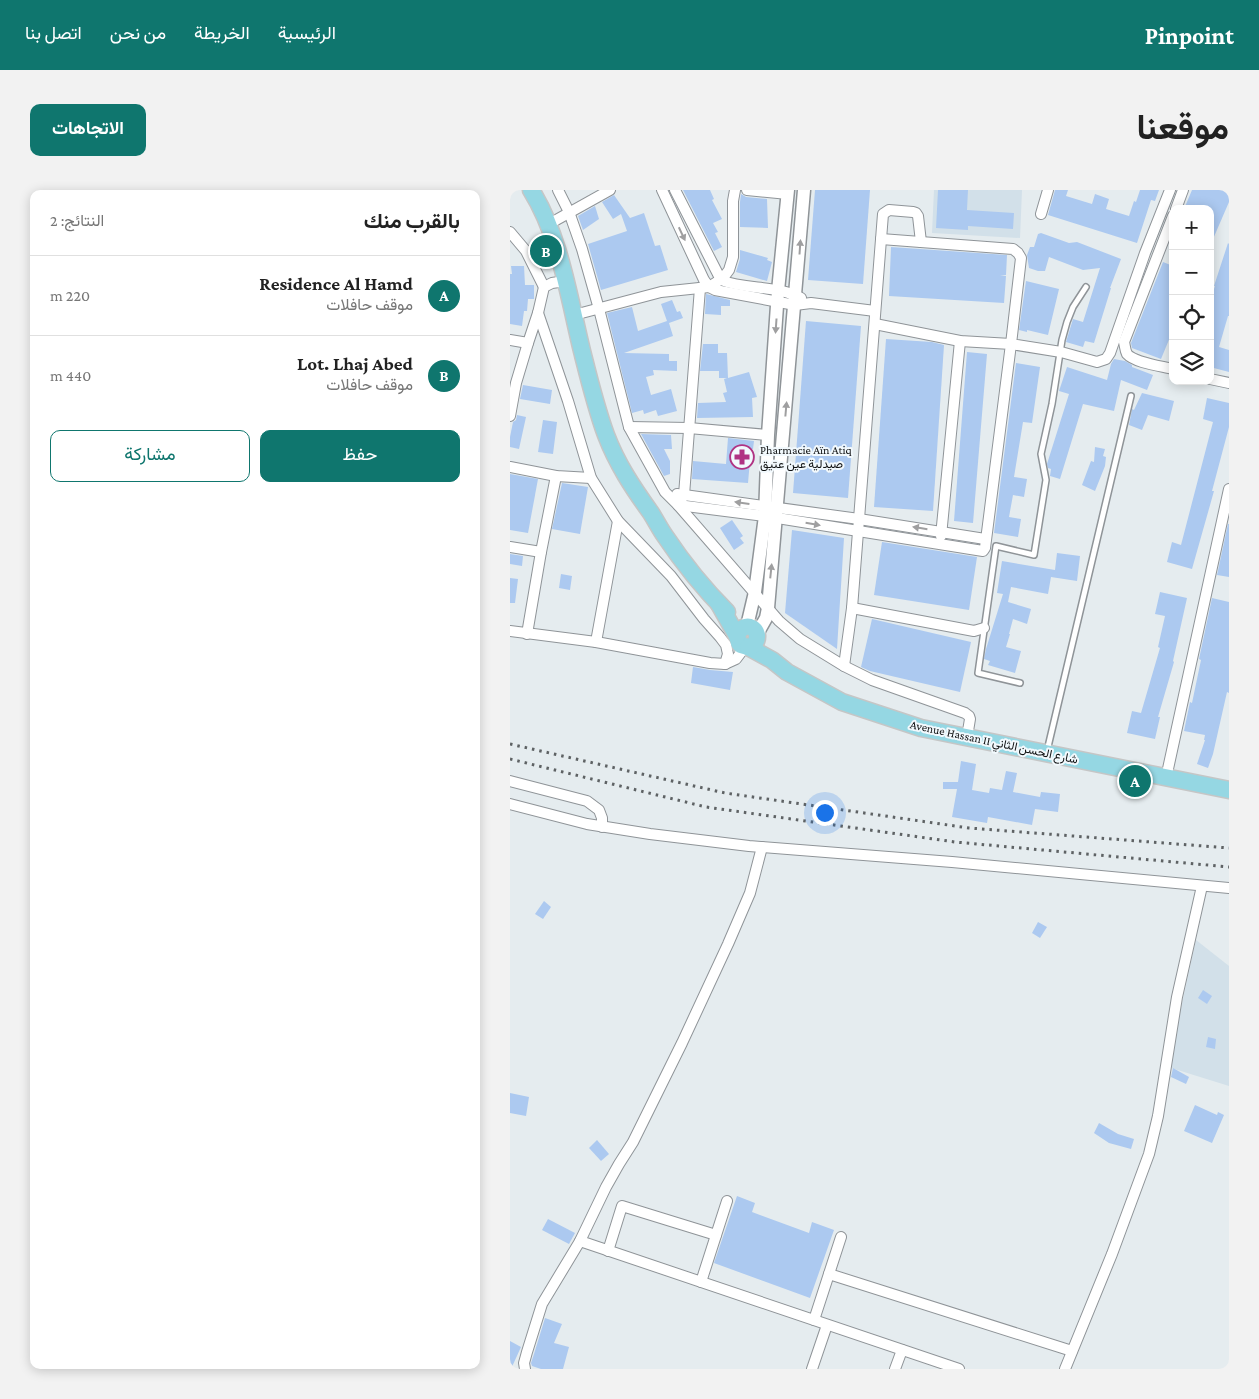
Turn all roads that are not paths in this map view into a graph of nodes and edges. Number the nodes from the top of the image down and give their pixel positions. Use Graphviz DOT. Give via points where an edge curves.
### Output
graph roads {
  1 [pos="531,190"];
  2 [pos="558,190"];
  3 [pos="610,190"];
  4 [pos="662,190"];
  5 [pos="674,190"];
  6 [pos="728,190"];
  7 [pos="735,190"];
  8 [pos="747,190"];
  9 [pos="804,190"];
  10 [pos="1048,190"];
  11 [pos="1170,190"];
  12 [pos="1183,190"];
  13 [pos="788,192"];
  14 [pos="733,201"];
  15 [pos="1177,205"];
  16 [pos="569,212"];
  17 [pos="1041,214"];
  18 [pos="549,224"];
  19 [pos="1169,226"];
  20 [pos="510,232"];
  21 [pos="881,239"];
  22 [pos="921,242"];
  23 [pos="721,280"];
  24 [pos="565,281"];
  25 [pos="544,287"];
  26 [pos="1086,287"];
  27 [pos="704,288"];
  28 [pos="778,296"];
  29 [pos="796,300"];
  30 [pos="599,310"];
  31 [pos="875,311"];
  32 [pos="538,313"];
  33 [pos="574,315"];
  34 [pos="875,324"];
  35 [pos="510,340"];
  36 [pos="960,341"];
  37 [pos="528,343"];
  38 [pos="1010,344"];
  39 [pos="1061,352"];
  40 [pos="1169,369"];
  41 [pos="1214,380"];
  42 [pos="1229,384"];
  43 [pos="1131,396"];
  44 [pos="510,416"];
  45 [pos="629,427"];
  46 [pos="689,428"];
  47 [pos="768,435"];
  48 [pos="510,467"];
  49 [pos="556,476"];
  50 [pos="591,478"];
  51 [pos="1229,489"];
  52 [pos="665,492"];
  53 [pos="684,495"];
  54 [pos="678,505"];
  55 [pos="771,512"];
  56 [pos="859,519"];
  57 [pos="618,521"];
  58 [pos="940,531"];
  59 [pos="858,532"];
  60 [pos="985,540"];
  61 [pos="941,545"];
  62 [pos="510,547"];
  63 [pos="541,552"];
  64 [pos="755,592"];
  65 [pos="768,608"];
  66 [pos="852,608"];
  67 [pos="984,628"];
  68 [pos="510,631"];
  69 [pos="527,634"];
  70 [pos="748,637"];
  71 [pos="596,642"];
  72 [pos="725,664"];
  73 [pos="844,666"];
  74 [pos="1020,683"];
  75 [pos="967,737"];
  76 [pos="1047,754"];
  77 [pos="1166,778"];
  78 [pos="510,781"];
  79 [pos="1229,790"];
  80 [pos="510,804"];
  81 [pos="602,827"];
  82 [pos="762,847"];
  83 [pos="1202,886"];
  84 [pos="1229,888"];
  85 [pos="727,1200"];
  86 [pos="716,1234"];
  87 [pos="841,1236"];
  88 [pos="580,1241"];
  89 [pos="608,1251"];
  90 [pos="829,1274"];
  91 [pos="701,1282"];
  92 [pos="814,1320"];
  93 [pos="827,1324"];
  94 [pos="902,1350"];
  95 [pos="1072,1351"];
  96 [pos="525,1369"];
  97 [pos="812,1369"];
  98 [pos="895,1369"];
  99 [pos="958,1369"];
  100 [pos="1065,1369"];
  1 -- 18 [label="main road, Avenue Hassan II شارع الحسن الثاني"];
  2 -- 16 [label="street"];
  3 -- 16 [label="street"];
  4 -- 27 [label="street, one-way"];
  5 -- 23 [label="street"];
  6 -- 14 [label="street"];
  7 -- 14 [label="street"];
  8 -- 13 [label="street"];
  29 -- 9 [label="street, one-way"];
  10 -- 17 [label="street"];
  11 -- 39 [label="street" via="1106,359 1097,362"];
  12 -- 15 [label="street"];
  13 -- 28 [label="street"];
  14 -- 23 [label="street" via="733,257"];
  16 -- 18 [label="street"];
  16 -- 30 [label="street"];
  18 -- 24 [label="main road, Avenue Hassan II شارع الحسن الثاني"];
  19 -- 40 [label="street" via="1124,342 1128,354 1138,360"];
  20 -- 25 [label="street" via="526,251"];
  21 -- 22 [label="street"];
  21 -- 22 [label="street" via="883,214 889,210 916,213"];
  21 -- 31 [label="street"];
  22 -- 38 [label="street" via="1013,249 1018,253 1021,258"];
  23 -- 27 [label="street"];
  23 -- 28 [label="street"];
  24 -- 25 [label="street"];
  24 -- 33 [label="main road, Avenue Hassan II شارع الحسن الثاني"];
  25 -- 32 [label="street"];
  26 -- 39 [label="lane" via="1067,322"];
  27 -- 28 [label="street"];
  27 -- 30 [label="street" via="661,292"];
  27 -- 46 [label="street"];
  28 -- 29 [label="street"];
  28 -- 47 [label="street, one-way"];
  29 -- 31 [label="street"];
  55 -- 29 [label="street, one-way"];
  30 -- 33 [label="street"];
  30 -- 45 [label="street"];
  31 -- 34 [label="street"];
  32 -- 37 [label="street"];
  32 -- 50 [label="street"];
  33 -- 70 [label="main road, Avenue Hassan II شارع الحسن الثاني" via="595,401 606,435 626,477 685,565"];
  34 -- 36 [label="street"];
  34 -- 56 [label="street"];
  35 -- 37 [label="street"];
  36 -- 38 [label="street"];
  36 -- 58 [label="street"];
  37 -- 44 [label="street"];
  38 -- 39 [label="street"];
  38 -- 60 [label="street"];
  39 -- 67 [label="lane" via="1041,454 1046,480 1034,556 996,546"];
  41 -- 42 [label="street"];
  43 -- 76 [label="lane"];
  45 -- 46 [label="street"];
  45 -- 52 [label="street"];
  46 -- 47 [label="street"];
  46 -- 53 [label="street"];
  47 -- 55 [label="street"];
  48 -- 49 [label="street"];
  49 -- 50 [label="street"];
  49 -- 63 [label="street"];
  50 -- 57 [label="street"];
  51 -- 77 [label="street"];
  52 -- 53 [label="street"];
  52 -- 54 [label="street"];
  53 -- 54 [label="street"];
  55 -- 53 [label="street, one-way"];
  54 -- 55 [label="street"];
  54 -- 64 [label="street"];
  55 -- 56 [label="street"];
  55 -- 59 [label="street, one-way"];
  55 -- 64 [label="street"];
  65 -- 55 [label="street, one-way"];
  58 -- 56 [label="street, one-way"];
  56 -- 59 [label="street"];
  57 -- 71 [label="street"];
  57 -- 72 [label="street" via="671,576 726,645"];
  58 -- 60 [label="street"];
  58 -- 61 [label="street"];
  59 -- 61 [label="street"];
  59 -- 66 [label="street"];
  60 -- 61 [label="street" via="982,551"];
  62 -- 63 [label="street"];
  63 -- 69 [label="street"];
  64 -- 65 [label="street"];
  64 -- 70 [label="street"];
  65 -- 70 [label="street" via="766,618"];
  65 -- 73 [label="street" via="800,639"];
  66 -- 67 [label="street" via="974,631"];
  66 -- 73 [label="street"];
  67 -- 74 [label="lane" via="978,673"];
  68 -- 69 [label="street"];
  69 -- 71 [label="street"];
  70 -- 72 [label="street" via="736,659"];
  70 -- 75 [label="main road, Avenue Hassan II شارع الحسن الثاني" via="787,672 842,702 921,728"];
  71 -- 72 [label="street"];
  73 -- 75 [label="street" via="872,680 965,713 970,719"];
  75 -- 76 [label="main road, Avenue Hassan II شارع الحسن الثاني"];
  76 -- 77 [label="main road, Avenue Hassan II شارع الحسن الثاني"];
  77 -- 79 [label="main road, Avenue Hassan II شارع الحسن الثاني"];
  78 -- 81 [label="street" via="587,800 599,810"];
  80 -- 81 [label="street"];
  81 -- 82 [label="street"];
  82 -- 83 [label="street"];
  82 -- 88 [label="street" via="750,893 724,953 633,1142 606,1187"];
  83 -- 84 [label="street"];
  83 -- 95 [label="street" via="1177,997 1150,1154"];
  85 -- 86 [label="street"];
  86 -- 89 [label="street" via="622,1206"];
  86 -- 91 [label="street"];
  87 -- 90 [label="street"];
  88 -- 89 [label="street"];
  88 -- 96 [label="street" via="542,1304"];
  89 -- 91 [label="street"];
  90 -- 92 [label="street"];
  90 -- 95 [label="street"];
  91 -- 92 [label="street"];
  92 -- 93 [label="street"];
  93 -- 94 [label="street"];
  93 -- 97 [label="street"];
  94 -- 98 [label="street"];
  94 -- 99 [label="street"];
  95 -- 100 [label="street"];
}
